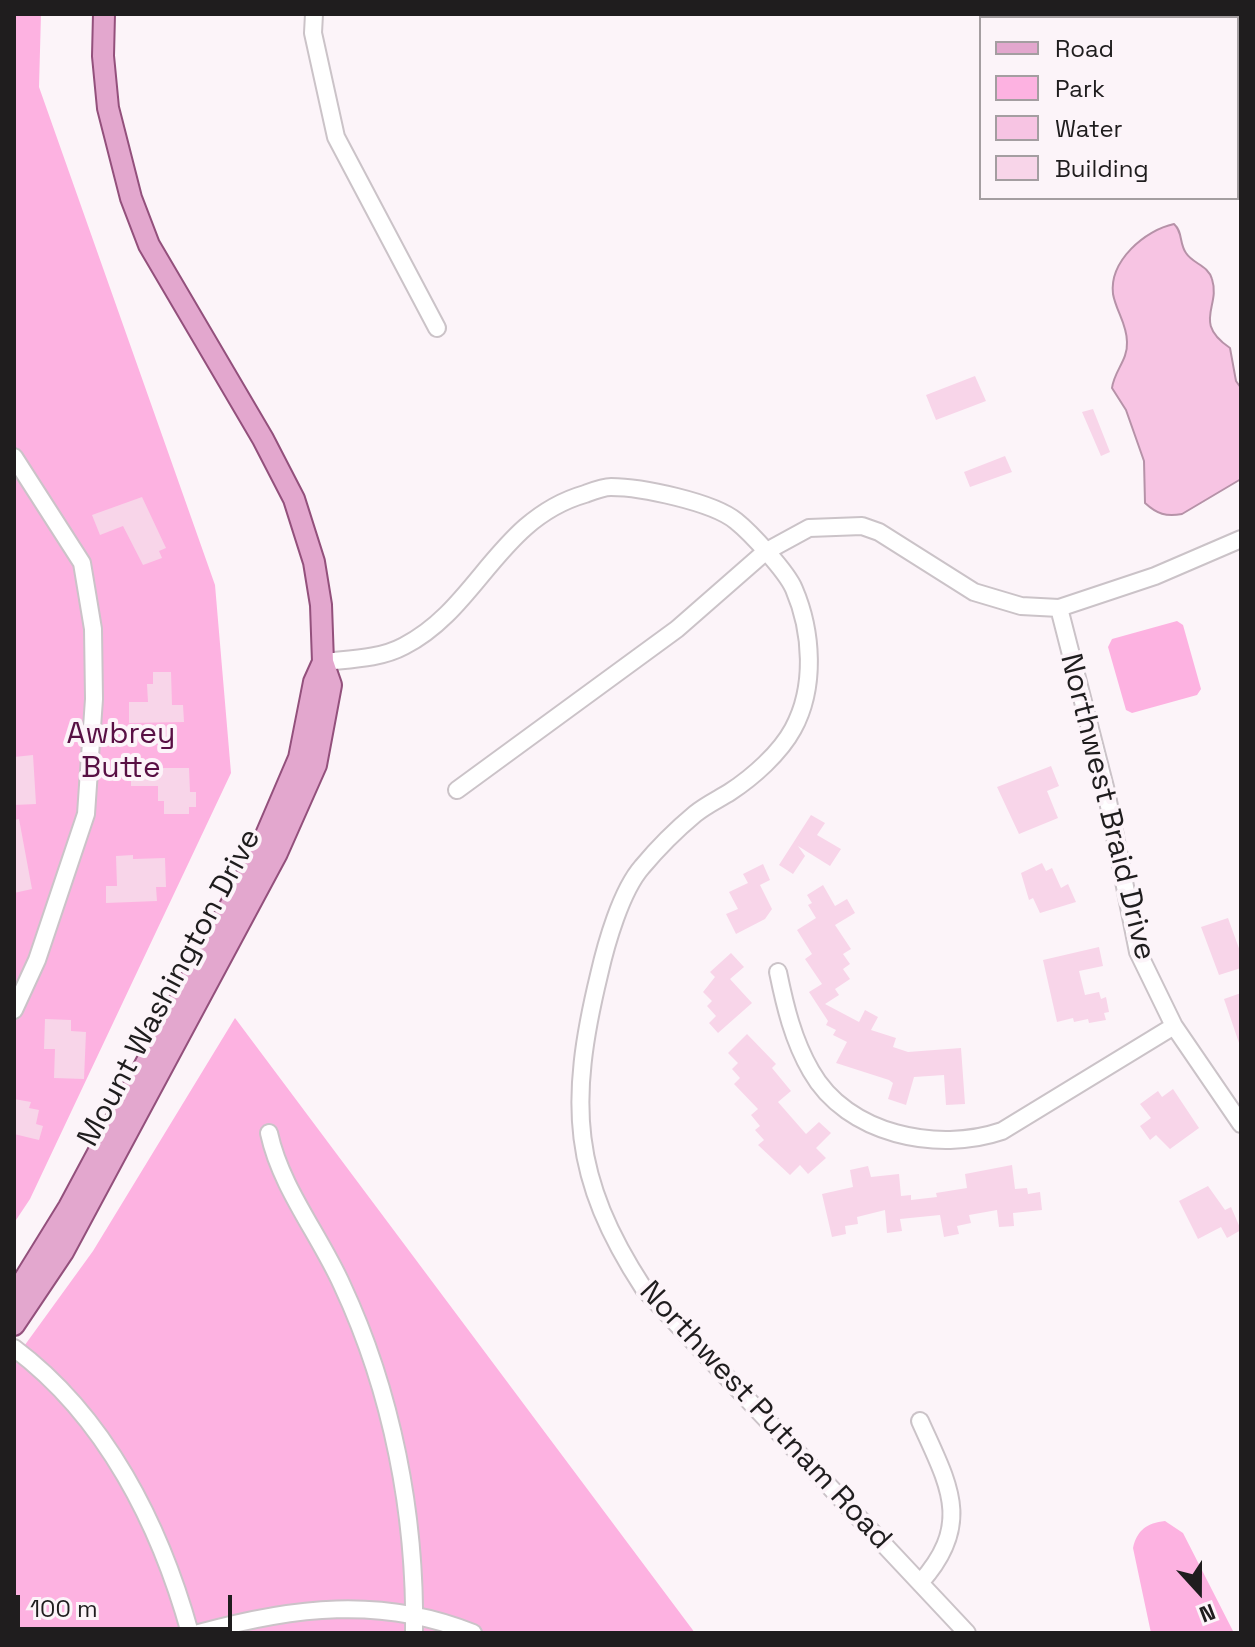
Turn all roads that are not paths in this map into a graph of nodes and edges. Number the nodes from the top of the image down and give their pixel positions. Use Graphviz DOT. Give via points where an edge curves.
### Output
graph roads {
  1 [pos="104,14"];
  2 [pos="314,14"];
  3 [pos="437,328"];
  4 [pos="14,457"];
  5 [pos="1241,539"];
  6 [pos="765,552"];
  7 [pos="1059,608"];
  8 [pos="323,662"];
  9 [pos="457,790"];
  10 [pos="778,972"];
  11 [pos="14,1010"];
  12 [pos="1174,1026"];
  13 [pos="1241,1124"];
  14 [pos="269,1133"];
  15 [pos="14,1296"];
  16 [pos="14,1325"];
  17 [pos="14,1348"];
  18 [pos="920,1421"];
  19 [pos="920,1583"];
  20 [pos="414,1613"];
  21 [pos="190,1633"];
  22 [pos="199,1633"];
  23 [pos="414,1633"];
  24 [pos="473,1633"];
  25 [pos="967,1633"];
  1 -- 8 [label="main road, Mount Washington Drive" via="108,108 131,198 149,245 294,499 314,562"];
  2 -- 3 [label="street" via="313,33 336,137"];
  4 -- 11 [label="street" via="82,563 93,629 94,685 86,814 37,960"];
  5 -- 7 [label="street" via="1155,576"];
  6 -- 7 [label="street" via="809,528 862,526 974,592 1021,606"];
  6 -- 8 [label="street, Northwest Putnam Road" via="735,519 659,491 608,487 571,498 529,521 419,638 379,655"];
  6 -- 9 [label="street" via="677,629"];
  6 -- 19 [label="street, Northwest Putnam Road" via="793,585 804,618 807,690 793,729 771,757 734,790 697,812 639,870 607,942 590,1011 578,1082 579,1128 606,1226 644,1289"];
  7 -- 12 [label="street, Northwest Braid Drive" via="1106,791 1138,952"];
  8 -- 15 [label="main road, Mount Washington Drive" via="299,758 257,856 69,1207"];
  8 -- 16 [label="main road, Mount Washington Drive" via="331,685 324,731 300,807 63,1252"];
  10 -- 12 [label="street" via="791,1028 822,1087 864,1120 911,1138 949,1143 1002,1131"];
  12 -- 13 [label="street, Northwest Braid Drive"];
  14 -- 20 [label="street" via="275,1161 343,1285 388,1414 406,1505"];
  17 -- 21 [label="street" via="72,1402 120,1465 176,1584"];
  18 -- 19 [label="street" via="951,1492 951,1507 946,1547"];
  19 -- 25 [label="street, Northwest Putnam Road"];
  20 -- 22 [label="street" via="350,1608"];
  20 -- 23 [label="street"];
  20 -- 24 [label="street"];
}
